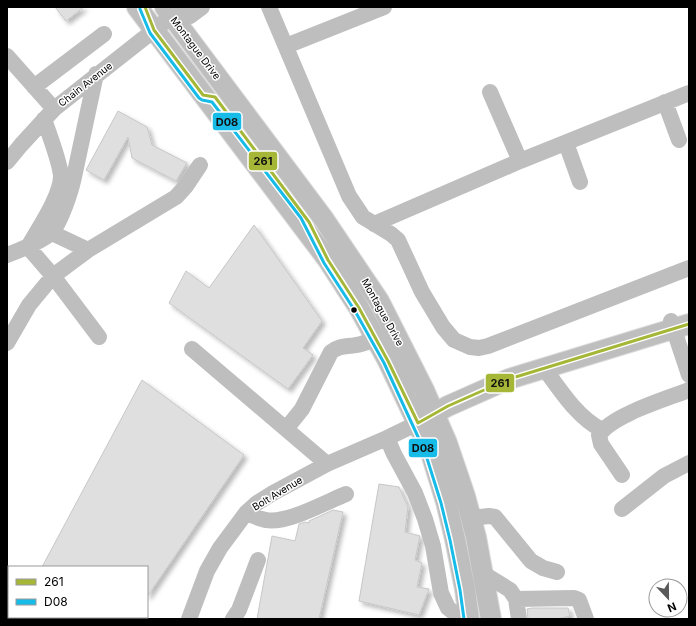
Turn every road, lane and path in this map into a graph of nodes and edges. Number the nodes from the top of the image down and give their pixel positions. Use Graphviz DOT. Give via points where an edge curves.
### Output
graph roads {
  1 [pos="136,7"];
  2 [pos="145,7"];
  3 [pos="202,7"];
  4 [pos="269,7"];
  5 [pos="384,7"];
  6 [pos="170,10"];
  7 [pos="154,30"];
  8 [pos="104,34"];
  9 [pos="286,46"];
  10 [pos="8,59"];
  11 [pos="96,74"];
  12 [pos="34,87"];
  13 [pos="490,92"];
  14 [pos="689,93"];
  15 [pos="665,102"];
  16 [pos="49,114"];
  17 [pos="679,140"];
  18 [pos="566,144"];
  19 [pos="7,162"];
  20 [pos="520,162"];
  21 [pos="200,165"];
  22 [pos="580,182"];
  23 [pos="374,224"];
  24 [pos="52,233"];
  25 [pos="28,246"];
  26 [pos="88,250"];
  27 [pos="7,255"];
  28 [pos="689,268"];
  29 [pos="53,276"];
  30 [pos="689,314"];
  31 [pos="678,325"];
  32 [pos="99,337"];
  33 [pos="375,338"];
  34 [pos="7,343"];
  35 [pos="192,349"];
  36 [pos="544,368"];
  37 [pos="689,375"];
  38 [pos="689,390"];
  39 [pos="435,413"];
  40 [pos="418,423"];
  41 [pos="286,429"];
  42 [pos="602,430"];
  43 [pos="387,438"];
  44 [pos="689,463"];
  45 [pos="327,464"];
  46 [pos="622,475"];
  47 [pos="346,494"];
  48 [pos="448,509"];
  49 [pos="622,509"];
  50 [pos="246,513"];
  51 [pos="471,518"];
  52 [pos="425,519"];
  53 [pos="258,560"];
  54 [pos="557,572"];
  55 [pos="484,574"];
  56 [pos="466,594"];
  57 [pos="443,599"];
  58 [pos="516,599"];
  59 [pos="189,619"];
  60 [pos="233,619"];
  61 [pos="462,619"];
  62 [pos="469,619"];
  63 [pos="491,619"];
  64 [pos="519,619"];
  65 [pos="586,619"];
  1 -- 7 [label="main road, Montague Drive"];
  2 -- 7 [label="street"];
  3 -- 6 [label="street" via="190,16"];
  4 -- 9 [label="street"];
  5 -- 9 [label="street"];
  6 -- 7 [label="street, Chain Avenue"];
  6 -- 39 [label="main road, Montague Drive" via="372,289"];
  7 -- 11 [label="street, Chain Avenue"];
  7 -- 33 [label="main road, Montague Drive" via="328,260"];
  8 -- 12 [label="street"];
  9 -- 23 [label="street" via="349,196 362,217"];
  10 -- 12 [label="street"];
  11 -- 16 [label="street, Chain Avenue"];
  11 -- 24 [label="street" via="70,191"];
  12 -- 16 [label="street"];
  13 -- 20 [label="street"];
  14 -- 15 [label="street"];
  15 -- 17 [label="street"];
  15 -- 18 [label="street"];
  16 -- 19 [label="street, Chain Avenue"];
  16 -- 25 [label="street" via="61,180 53,202"];
  18 -- 20 [label="street"];
  18 -- 22 [label="street"];
  20 -- 23 [label="street"];
  21 -- 26 [label="street" via="176,197"];
  23 -- 28 [label="street" via="398,240 422,292 443,327 454,340 470,347 488,346"];
  24 -- 25 [label="street"];
  24 -- 26 [label="street"];
  25 -- 27 [label="street"];
  25 -- 29 [label="street"];
  26 -- 29 [label="street"];
  29 -- 32 [label="street"];
  29 -- 34 [label="street" via="29,306"];
  30 -- 31 [label="main road"];
  31 -- 36 [label="main road"];
  31 -- 37 [label="street"];
  33 -- 40 [label="main road, Montague Drive"];
  33 -- 41 [label="street" via="356,345 344,345 331,352 302,409"];
  35 -- 41 [label="street"];
  36 -- 39 [label="main road" via="509,379"];
  36 -- 42 [label="street" via="578,412"];
  38 -- 42 [label="street" via="631,413"];
  39 -- 40 [label="main road"];
  39 -- 51 [label="main road, Montague Drive"];
  40 -- 43 [label="street, Bolt Avenue"];
  40 -- 48 [label="main road, Montague Drive" via="430,450"];
  41 -- 45 [label="street"];
  42 -- 46 [label="street" via="599,435 601,444"];
  43 -- 45 [label="street, Bolt Avenue"];
  43 -- 52 [label="street"];
  44 -- 49 [label="street" via="664,476"];
  45 -- 50 [label="street, Bolt Avenue" via="273,493"];
  47 -- 50 [label="street" via="281,520 266,520"];
  48 -- 52 [label="street"];
  48 -- 56 [label="main road, Montague Drive"];
  50 -- 59 [label="street, Bolt Avenue" via="220,548 207,571"];
  51 -- 54 [label="street" via="495,517 531,561"];
  51 -- 55 [label="main road, Montague Drive"];
  52 -- 57 [label="street"];
  53 -- 60 [label="street" via="239,610"];
  55 -- 58 [label="street" via="510,590"];
  55 -- 63 [label="main road, Montague Drive"];
  56 -- 57 [label="street"];
  56 -- 62 [label="main road, Montague Drive"];
  57 -- 61 [label="street" via="448,608"];
  58 -- 64 [label="street"];
  58 -- 65 [label="street" via="574,598 579,600"];
}
